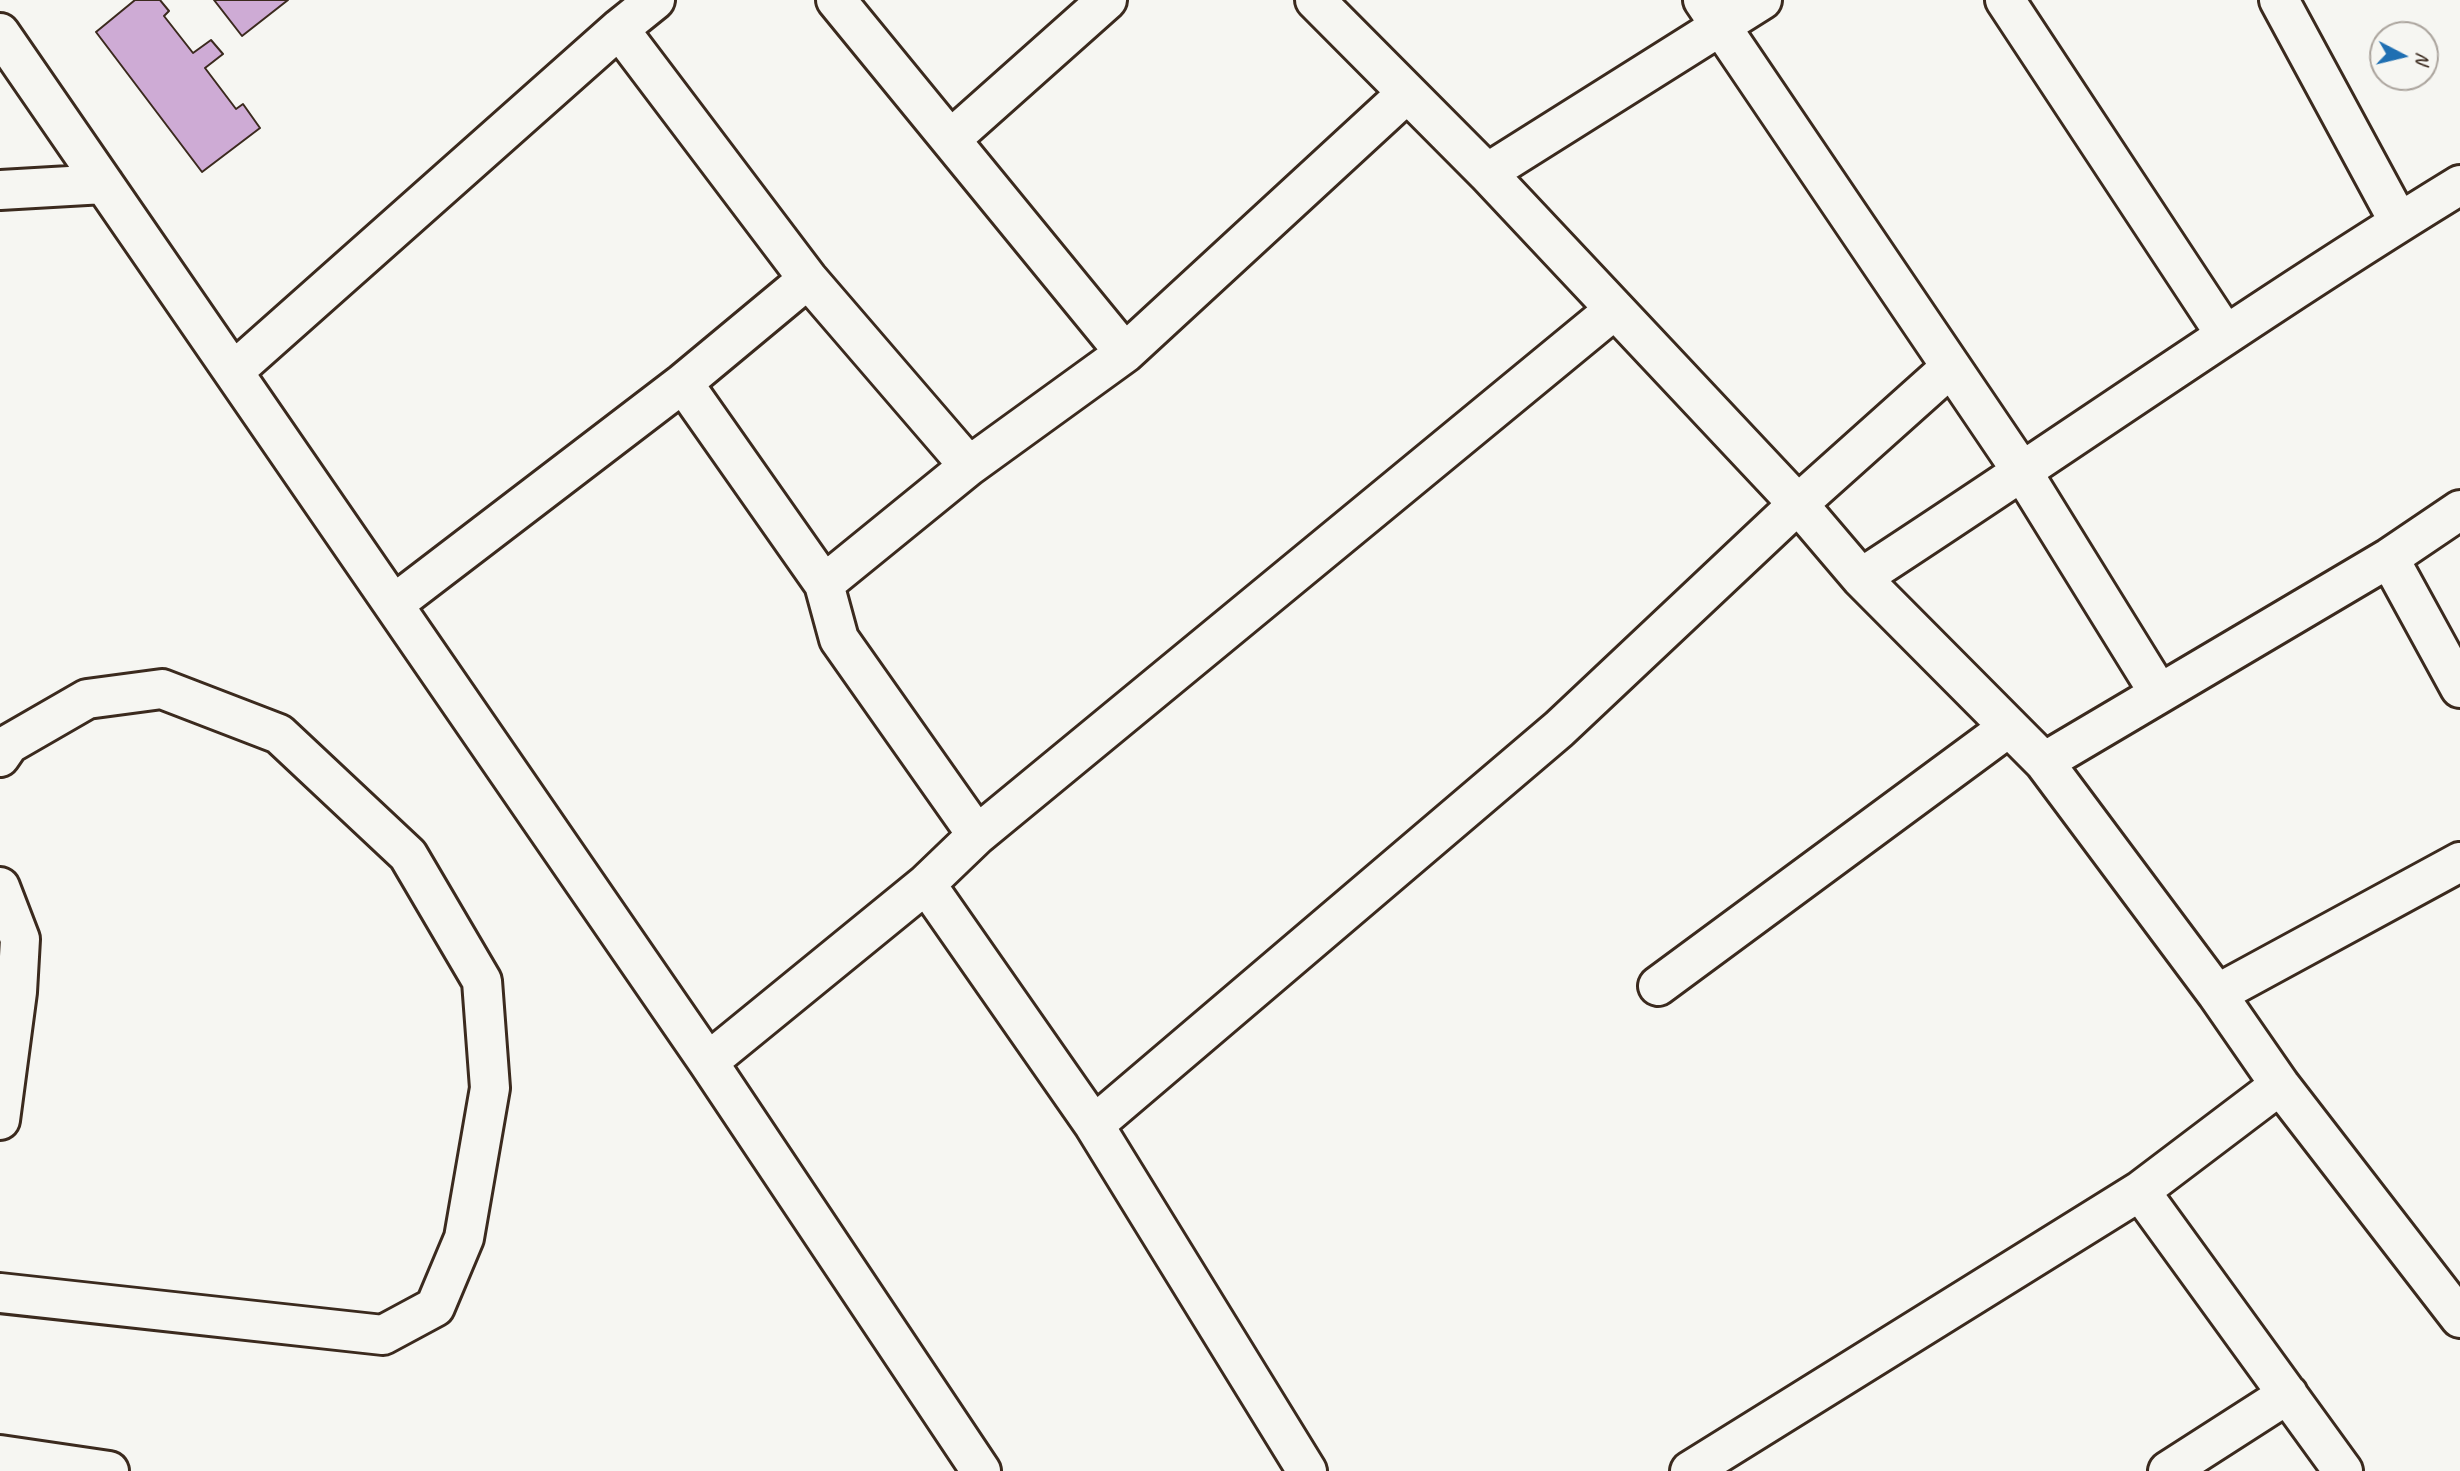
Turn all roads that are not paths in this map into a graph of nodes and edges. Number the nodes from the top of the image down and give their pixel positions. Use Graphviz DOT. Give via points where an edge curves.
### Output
graph roads {
  1 [pos="655,0"];
  2 [pos="836,0"];
  3 [pos="1107,0"];
  4 [pos="1315,0"];
  5 [pos="1762,0"];
  6 [pos="2005,0"];
  7 [pos="2278,0"];
  8 [pos="1712,13"];
  9 [pos="619,29"];
  10 [pos="0,33"];
  11 [pos="1406,93"];
  12 [pos="951,139"];
  13 [pos="1487,173"];
  14 [pos="104,184"];
  15 [pos="2460,185"];
  16 [pos="0,190"];
  17 [pos="2399,222"];
  18 [pos="808,279"];
  19 [pos="1614,310"];
  20 [pos="2225,334"];
  21 [pos="1125,352"];
  22 [pos="1951,367"];
  23 [pos="234,372"];
  24 [pos="683,383"];
  25 [pos="969,466"];
  26 [pos="2023,472"];
  27 [pos="1798,504"];
  28 [pos="2460,510"];
  29 [pos="2389,558"];
  30 [pos="1861,578"];
  31 [pos="824,584"];
  32 [pos="394,604"];
  33 [pos="2460,688"];
  34 [pos="2159,693"];
  35 [pos="2009,727"];
  36 [pos="0,757"];
  37 [pos="2043,762"];
  38 [pos="977,835"];
  39 [pos="2460,862"];
  40 [pos="926,884"];
  41 [pos="0,887"];
  42 [pos="1658,986"];
  43 [pos="2217,994"];
  44 [pos="708,1062"];
  45 [pos="2280,1086"];
  46 [pos="0,1121"];
  47 [pos="1094,1125"];
  48 [pos="2140,1191"];
  49 [pos="0,1293"];
  50 [pos="2460,1318"];
  51 [pos="2288,1394"];
  52 [pos="0,1455"];
  53 [pos="971,1467"];
  54 [pos="109,1471"];
  55 [pos="1307,1471"];
  56 [pos="1690,1471"];
  57 [pos="2168,1471"];
  58 [pos="2343,1471"];
  1 -- 9 [label="street"];
  2 -- 12 [label="street"];
  3 -- 12 [label="street"];
  4 -- 11 [label="street"];
  5 -- 8 [label="street"];
  6 -- 20 [label="street"];
  7 -- 17 [label="street"];
  8 -- 13 [label="street"];
  8 -- 22 [label="street"];
  9 -- 18 [label="street"];
  9 -- 23 [label="street"];
  10 -- 14 [label="street"];
  11 -- 13 [label="street"];
  11 -- 21 [label="street"];
  12 -- 21 [label="street"];
  13 -- 19 [label="street"];
  14 -- 16 [label="street"];
  14 -- 23 [label="street"];
  15 -- 17 [label="street"];
  17 -- 20 [label="street"];
  18 -- 24 [label="street"];
  18 -- 25 [label="street"];
  19 -- 27 [label="street"];
  19 -- 38 [label="street"];
  20 -- 26 [label="street"];
  21 -- 25 [label="street"];
  22 -- 26 [label="street"];
  22 -- 27 [label="street"];
  23 -- 32 [label="street"];
  24 -- 31 [label="street"];
  24 -- 32 [label="street"];
  25 -- 31 [label="street"];
  26 -- 30 [label="street"];
  26 -- 34 [label="street"];
  27 -- 30 [label="street"];
  27 -- 47 [label="street" via="1559,729"];
  28 -- 29 [label="street"];
  29 -- 33 [label="street"];
  29 -- 34 [label="street"];
  30 -- 35 [label="street"];
  31 -- 38 [label="street" via="839,639"];
  32 -- 44 [label="street"];
  34 -- 37 [label="street"];
  35 -- 37 [label="street"];
  35 -- 42 [label="street"];
  36 -- 49 [label="street" via="9,744 87,699 162,689 279,734 408,855 482,981 490,1088 464,1238 435,1307 383,1335"];
  37 -- 43 [label="street"];
  38 -- 40 [label="street"];
  39 -- 43 [label="street"];
  40 -- 44 [label="street"];
  40 -- 47 [label="street"];
  41 -- 46 [label="street" via="20,939"];
  43 -- 45 [label="street"];
  44 -- 53 [label="street"];
  45 -- 48 [label="street"];
  45 -- 50 [label="street"];
  47 -- 55 [label="street"];
  48 -- 51 [label="street"];
  48 -- 56 [label="street"];
  51 -- 57 [label="street"];
  51 -- 58 [label="street"];
  52 -- 54 [label="street"];
}
